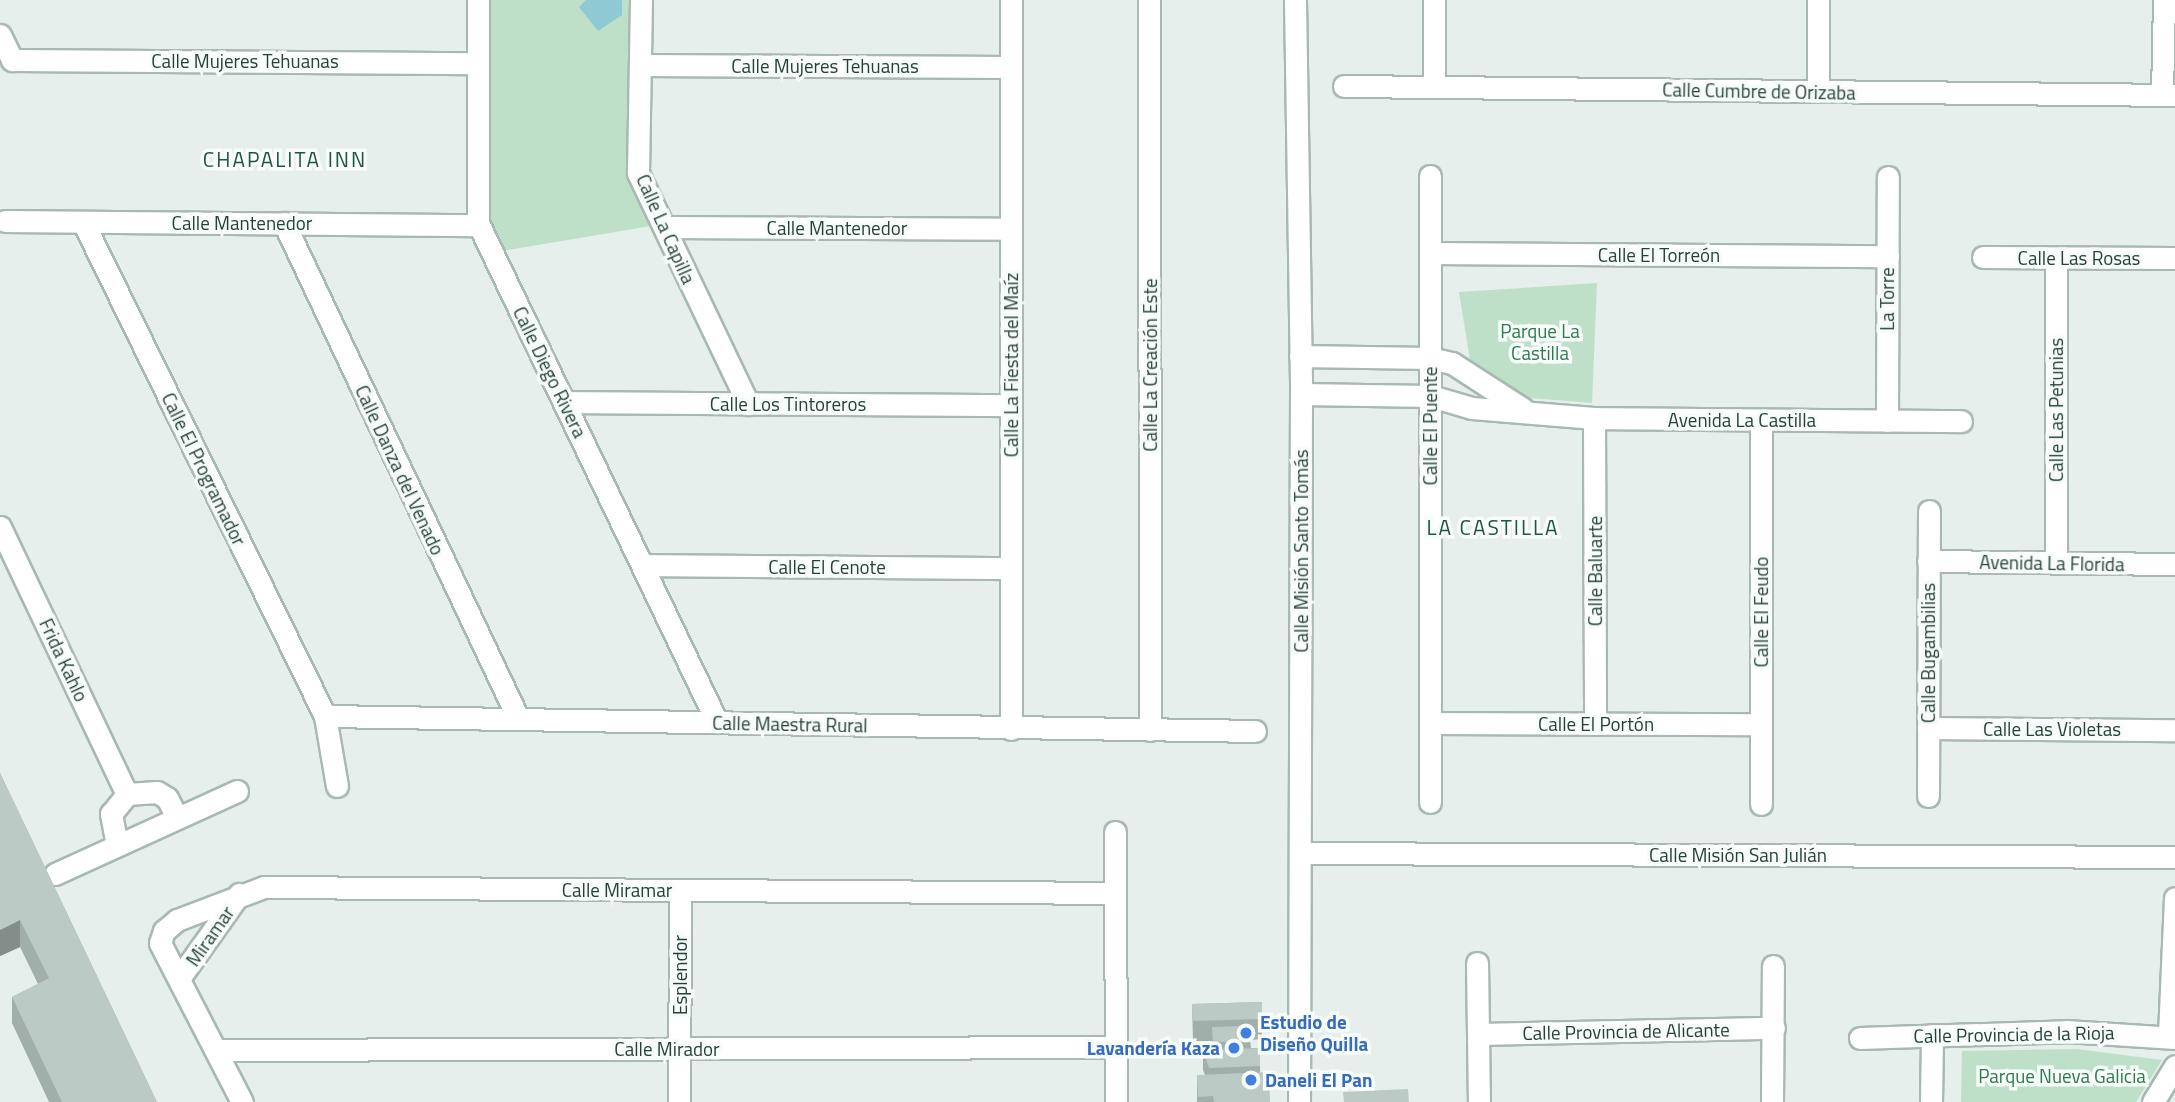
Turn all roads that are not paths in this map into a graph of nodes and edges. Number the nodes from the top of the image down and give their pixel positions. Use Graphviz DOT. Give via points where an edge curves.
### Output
graph roads {
  1 [pos="478,0"];
  2 [pos="641,0"];
  3 [pos="1011,0"];
  4 [pos="1149,0"];
  5 [pos="1295,0"];
  6 [pos="1434,0"];
  7 [pos="1818,0"];
  8 [pos="2164,0"];
  9 [pos="4,46"];
  10 [pos="478,62"];
  11 [pos="640,65"];
  12 [pos="1011,67"];
  13 [pos="1343,86"];
  14 [pos="1434,87"];
  15 [pos="1818,91"];
  16 [pos="2169,95"];
  17 [pos="1430,176"];
  18 [pos="1888,177"];
  19 [pos="5,221"];
  20 [pos="83,222"];
  21 [pos="284,223"];
  22 [pos="479,225"];
  23 [pos="664,227"];
  24 [pos="1010,229"];
  25 [pos="1430,253"];
  26 [pos="1888,256"];
  27 [pos="1983,257"];
  28 [pos="2056,258"];
  29 [pos="2175,258"];
  30 [pos="1300,356"];
  31 [pos="1430,358"];
  32 [pos="1301,394"];
  33 [pos="1430,396"];
  34 [pos="565,402"];
  35 [pos="748,404"];
  36 [pos="1011,405"];
  37 [pos="1525,411"];
  38 [pos="1594,418"];
  39 [pos="1761,420"];
  40 [pos="1887,421"];
  41 [pos="1961,422"];
  42 [pos="1929,511"];
  43 [pos="0,527"];
  44 [pos="1928,561"];
  45 [pos="2056,563"];
  46 [pos="2175,564"];
  47 [pos="644,565"];
  48 [pos="1011,568"];
  49 [pos="325,716"];
  50 [pos="517,716"];
  51 [pos="717,722"];
  52 [pos="1430,723"];
  53 [pos="1595,724"];
  54 [pos="1761,724"];
  55 [pos="1928,728"];
  56 [pos="1011,729"];
  57 [pos="1150,730"];
  58 [pos="2175,730"];
  59 [pos="1255,731"];
  60 [pos="337,786"];
  61 [pos="237,791"];
  62 [pos="127,794"];
  63 [pos="1928,796"];
  64 [pos="1430,802"];
  65 [pos="1761,804"];
  66 [pos="177,818"];
  67 [pos="1115,832"];
  68 [pos="117,845"];
  69 [pos="1300,853"];
  70 [pos="2175,857"];
  71 [pos="55,874"];
  72 [pos="680,891"];
  73 [pos="1115,893"];
  74 [pos="239,894"];
  75 [pos="2175,898"];
  76 [pos="1477,963"];
  77 [pos="1773,966"];
  78 [pos="175,970"];
  79 [pos="1774,1028"];
  80 [pos="1478,1034"];
  81 [pos="1932,1035"];
  82 [pos="2172,1036"];
  83 [pos="1860,1038"];
  84 [pos="1115,1047"];
  85 [pos="679,1049"];
  86 [pos="219,1050"];
  87 [pos="2175,1066"];
  88 [pos="242,1102"];
  89 [pos="679,1102"];
  90 [pos="1116,1102"];
  91 [pos="1299,1102"];
  92 [pos="1479,1102"];
  93 [pos="1772,1102"];
  94 [pos="1931,1102"];
  95 [pos="2152,1102"];
  1 -- 10 [label="street, Calle Diego Rivera"];
  2 -- 11 [label="street, Calle La Capilla"];
  3 -- 12 [label="street, Calle La Fiesta del Maíz"];
  4 -- 57 [label="street, Calle La Creación Este"];
  5 -- 30 [label="street, Calle Misión Santo Tomás"];
  6 -- 14 [label="street"];
  7 -- 15 [label="street"];
  8 -- 16 [label="street"];
  9 -- 10 [label="street, Calle Mujeres Tehuanas"];
  10 -- 22 [label="street, Calle Diego Rivera"];
  11 -- 12 [label="street, Calle Mujeres Tehuanas"];
  11 -- 23 [label="street, Calle La Capilla" via="638,173"];
  12 -- 24 [label="street, Calle La Fiesta del Maíz"];
  13 -- 14 [label="street, Calle Cumbre de Orizaba"];
  14 -- 15 [label="street, Calle Cumbre de Orizaba"];
  15 -- 16 [label="street, Calle Cumbre de Orizaba"];
  17 -- 25 [label="street, Calle El Puente"];
  18 -- 26 [label="street, La Torre"];
  19 -- 20 [label="street, Calle Mantenedor"];
  20 -- 21 [label="street, Calle Mantenedor"];
  20 -- 49 [label="street, Calle El Programador"];
  21 -- 22 [label="street, Calle Mantenedor"];
  21 -- 50 [label="street, Calle Danza del Venado"];
  22 -- 34 [label="street, Calle Diego Rivera"];
  23 -- 24 [label="street, Calle Mantenedor"];
  23 -- 35 [label="street, Calle La Capilla"];
  24 -- 36 [label="street, Calle La Fiesta del Maíz"];
  25 -- 26 [label="street, Calle El Torreón"];
  25 -- 31 [label="street, Calle El Puente"];
  26 -- 40 [label="street, La Torre"];
  27 -- 28 [label="street, Calle Las Rosas"];
  28 -- 29 [label="street, Calle Las Rosas"];
  28 -- 45 [label="street, Calle Las Petunias"];
  30 -- 31 [label="street, Avenida La Castilla"];
  30 -- 32 [label="street, Calle Misión Santo Tomás"];
  31 -- 33 [label="street, Calle El Puente"];
  31 -- 37 [label="street, Avenida La Castilla" via="1461,367"];
  32 -- 33 [label="street, Avenida La Castilla"];
  32 -- 69 [label="street, Calle Misión Santo Tomás"];
  33 -- 37 [label="street, Avenida La Castilla" via="1472,408"];
  33 -- 52 [label="street, Calle El Puente"];
  34 -- 35 [label="street, Calle Los Tintoreros"];
  34 -- 47 [label="street, Calle Diego Rivera"];
  35 -- 36 [label="street, Calle Los Tintoreros"];
  36 -- 48 [label="street, Calle La Fiesta del Maíz"];
  37 -- 38 [label="street, Avenida La Castilla"];
  38 -- 39 [label="street, Avenida La Castilla"];
  38 -- 53 [label="street, Calle Baluarte"];
  39 -- 40 [label="street, Avenida La Castilla"];
  39 -- 54 [label="street, Calle El Feudo"];
  40 -- 41 [label="street, Avenida La Castilla"];
  42 -- 44 [label="street, Calle Bugambilias"];
  43 -- 62 [label="street, Frida Kahlo"];
  44 -- 45 [label="street, Avenida La Florida"];
  44 -- 55 [label="street, Calle Bugambilias"];
  45 -- 46 [label="street, Avenida La Florida"];
  47 -- 48 [label="street, Calle El Cenote"];
  47 -- 51 [label="street, Calle Diego Rivera"];
  48 -- 56 [label="street, Calle La Fiesta del Maíz"];
  49 -- 50 [label="street, Calle Maestra Rural"];
  49 -- 60 [label="street, Calle El Programador"];
  50 -- 51 [label="street, Calle Maestra Rural"];
  51 -- 56 [label="street, Calle Maestra Rural"];
  52 -- 53 [label="street, Calle El Portón"];
  52 -- 64 [label="street, Calle El Puente"];
  53 -- 54 [label="street, Calle El Portón"];
  54 -- 65 [label="street, Calle El Feudo"];
  55 -- 58 [label="street, Calle Las Violetas"];
  55 -- 63 [label="street, Calle Bugambilias"];
  56 -- 57 [label="street, Calle Maestra Rural"];
  57 -- 59 [label="street, Calle Maestra Rural"];
  61 -- 66 [label="street"];
  62 -- 66 [label="street" via="157,792 167,798"];
  62 -- 68 [label="street" via="111,814"];
  66 -- 68 [label="street"];
  67 -- 73 [label="street"];
  68 -- 71 [label="street"];
  69 -- 70 [label="street, Calle Misión San Julián"];
  69 -- 91 [label="street, Calle Misión Santo Tomás"];
  72 -- 73 [label="street, Calle Miramar"];
  72 -- 74 [label="street, Calle Miramar" via="264,887"];
  72 -- 85 [label="street, Esplendor"];
  73 -- 84 [label="street"];
  74 -- 78 [label="street, Miramar"];
  74 -- 78 [label="street, Calle Miramar" via="164,930 160,943"];
  75 -- 82 [label="street"];
  76 -- 80 [label="street"];
  77 -- 79 [label="street"];
  78 -- 86 [label="street, Calle Miramar"];
  79 -- 80 [label="street, Calle Provincia de Alicante"];
  79 -- 93 [label="street"];
  80 -- 92 [label="street"];
  81 -- 82 [label="street, Calle Provincia de la Rioja" via="2066,1031"];
  81 -- 83 [label="street, Calle Provincia de la Rioja"];
  81 -- 94 [label="street"];
  84 -- 85 [label="street, Calle Mirador"];
  84 -- 90 [label="street"];
  85 -- 86 [label="street, Calle Mirador"];
  85 -- 89 [label="street, Esplendor"];
  86 -- 88 [label="street, Calle Miramar"];
  87 -- 95 [label="street"];
}
